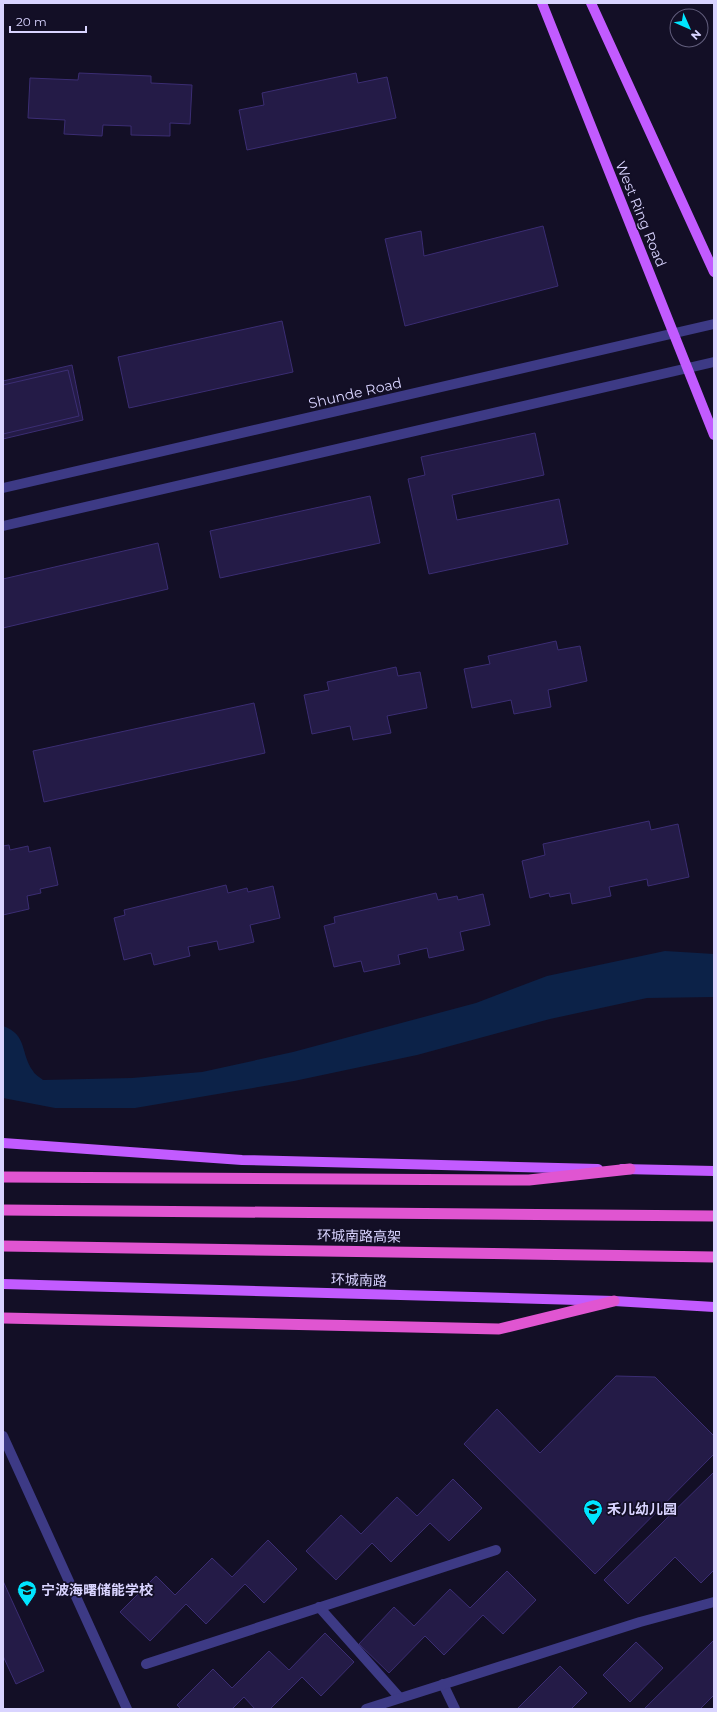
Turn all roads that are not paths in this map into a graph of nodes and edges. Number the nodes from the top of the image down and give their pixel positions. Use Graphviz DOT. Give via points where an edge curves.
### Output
graph roads {
  1 [pos="542,3"];
  2 [pos="591,3"];
  3 [pos="714,272"];
  4 [pos="714,324"];
  5 [pos="673,334"];
  6 [pos="714,362"];
  7 [pos="688,368"];
  8 [pos="714,435"];
  9 [pos="3,488"];
  10 [pos="3,526"];
  11 [pos="3,1143"];
  12 [pos="630,1169"];
  13 [pos="714,1172"];
  14 [pos="3,1177"];
  15 [pos="3,1210"];
  16 [pos="714,1216"];
  17 [pos="3,1246"];
  18 [pos="714,1257"];
  19 [pos="3,1284"];
  20 [pos="614,1301"];
  21 [pos="714,1307"];
  22 [pos="3,1318"];
  23 [pos="3,1436"];
  24 [pos="496,1550"];
  25 [pos="714,1602"];
  26 [pos="320,1607"];
  27 [pos="146,1664"];
  28 [pos="443,1684"];
  29 [pos="400,1698"];
  30 [pos="127,1709"];
  31 [pos="366,1709"];
  32 [pos="455,1709"];
  1 -- 5 [label="main road, West Ring Road"];
  2 -- 3 [label="main road"];
  4 -- 5 [label="street, Shunde Road"];
  5 -- 7 [label="main road, West Ring Road"];
  5 -- 9 [label="street, Shunde Road"];
  6 -- 7 [label="street"];
  7 -- 8 [label="main road, West Ring Road"];
  7 -- 10 [label="street"];
  11 -- 12 [label="main road" via="242,1160"];
  12 -- 13 [label="main road"];
  12 -- 14 [label="highway" via="529,1180"];
  15 -- 16 [label="highway, 环城南路高架"];
  17 -- 18 [label="highway, 环城南路高架"];
  19 -- 20 [label="main road, 环城南路"];
  20 -- 21 [label="main road, 环城南路"];
  20 -- 22 [label="highway" via="499,1329"];
  23 -- 30 [label="street"];
  24 -- 26 [label="street"];
  25 -- 28 [label="street" via="640,1622"];
  26 -- 27 [label="street"];
  26 -- 29 [label="street"];
  28 -- 29 [label="street"];
  28 -- 32 [label="street"];
  29 -- 31 [label="street"];
}
